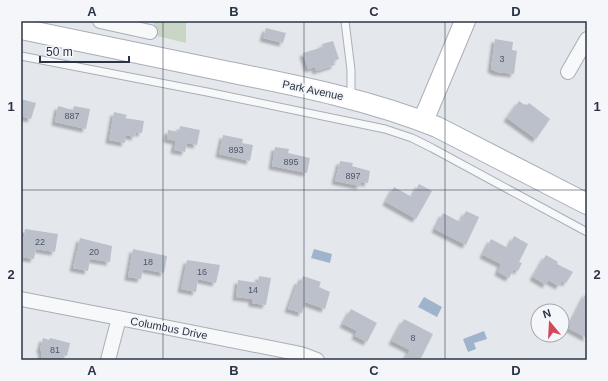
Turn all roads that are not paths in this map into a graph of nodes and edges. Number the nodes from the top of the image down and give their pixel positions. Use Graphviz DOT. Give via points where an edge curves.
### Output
graph roads {
  1 [pos="100,21"];
  2 [pos="345,21"];
  3 [pos="465,21"];
  4 [pos="25,27"];
  5 [pos="150,32"];
  6 [pos="587,39"];
  7 [pos="21,56"];
  8 [pos="568,72"];
  9 [pos="351,98"];
  10 [pos="423,121"];
  11 [pos="587,204"];
  12 [pos="587,232"];
  13 [pos="21,299"];
  14 [pos="119,318"];
  15 [pos="108,360"];
  16 [pos="317,360"];
  1 -- 5 [label="street"];
  2 -- 9 [label="lane" via="351,70"];
  3 -- 10 [label="main road"];
  4 -- 9 [label="main road, Park Avenue"];
  6 -- 8 [label="street"];
  7 -- 12 [label="lane" via="385,129 432,148"];
  9 -- 10 [label="main road, Park Avenue"];
  10 -- 11 [label="main road, Park Avenue"];
  13 -- 14 [label="street, Columbus Drive"];
  14 -- 15 [label="street"];
  14 -- 16 [label="street, Columbus Drive" via="301,354"];
}
